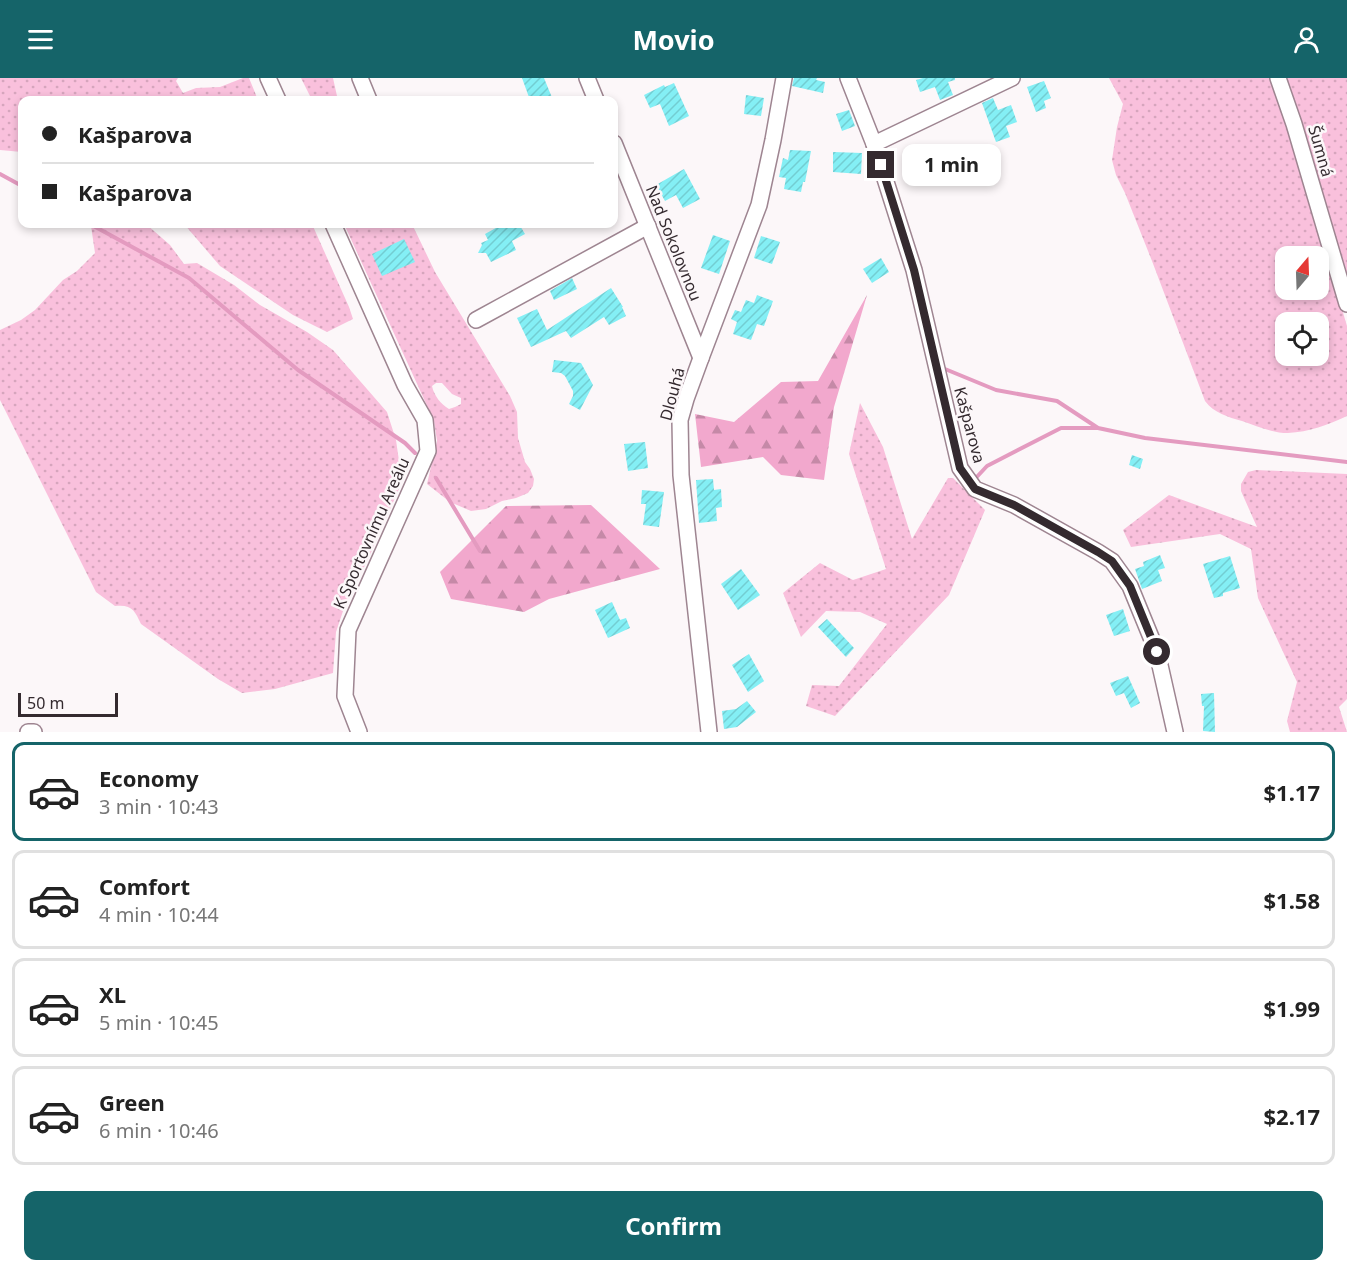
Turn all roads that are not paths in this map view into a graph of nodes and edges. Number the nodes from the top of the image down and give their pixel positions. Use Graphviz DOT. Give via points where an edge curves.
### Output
graph roads {
  1 [pos="268,78"];
  2 [pos="360,78"];
  3 [pos="587,78"];
  4 [pos="784,78"];
  5 [pos="848,78"];
  6 [pos="1012,78"];
  7 [pos="1278,78"];
  8 [pos="276,96"];
  9 [pos="367,96"];
  10 [pos="594,96"];
  11 [pos="874,144"];
  12 [pos="618,153"];
  13 [pos="648,226"];
  14 [pos="335,228"];
  15 [pos="1347,304"];
  16 [pos="476,320"];
  17 [pos="701,358"];
  18 [pos="28,732"];
  19 [pos="34,732"];
  20 [pos="359,732"];
  21 [pos="709,732"];
  22 [pos="1174,732"];
  1 -- 8 [label="street"];
  2 -- 9 [label="street"];
  3 -- 10 [label="street"];
  4 -- 17 [label="street, Dlouhá" via="759,205"];
  5 -- 11 [label="street, Kašparova"];
  6 -- 11 [label="street"];
  7 -- 15 [label="street, Šumná"];
  11 -- 22 [label="street, Kašparova" via="914,270 960,468 975,489 1014,505 1112,561 1130,586 1157,652"];
  12 -- 13 [label="street, Nad Sokolovnou"];
  13 -- 16 [label="street"];
  13 -- 17 [label="street, Nad Sokolovnou"];
  14 -- 20 [label="street, K Sportovnímu Areálu" via="405,385 425,420 428,451 348,630 345,696"];
  17 -- 21 [label="street, Dlouhá" via="680,420 681,475"];
  18 -- 19 [label="street"];
}
